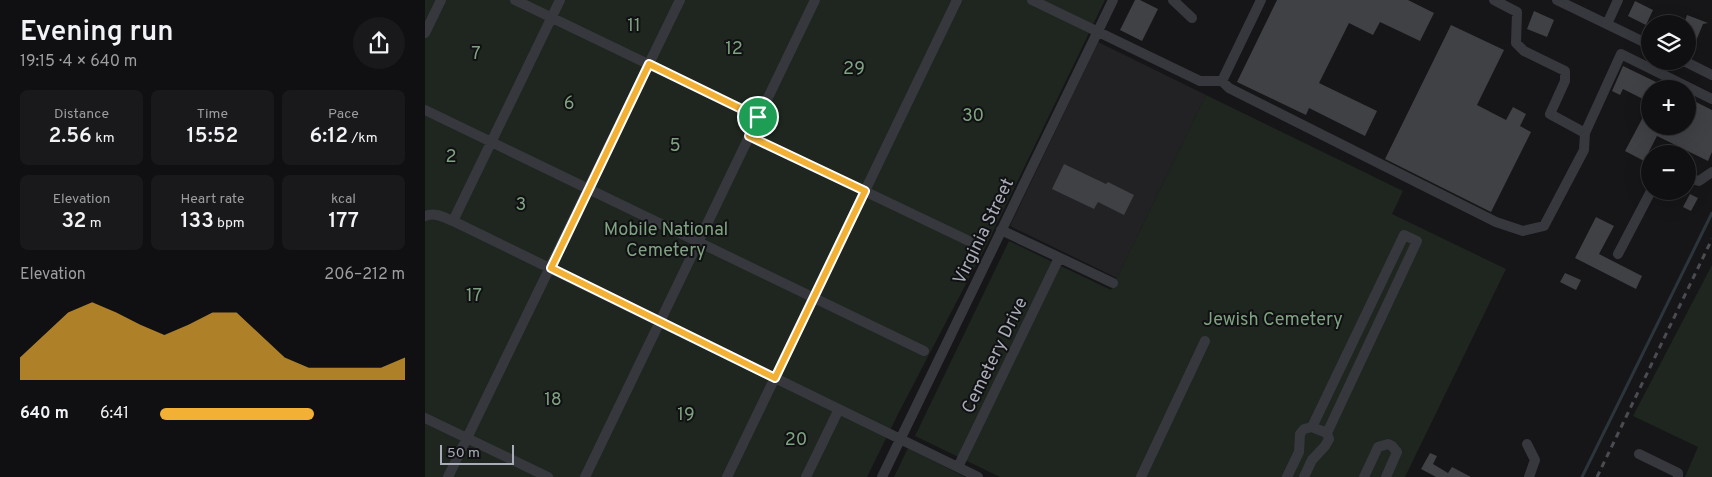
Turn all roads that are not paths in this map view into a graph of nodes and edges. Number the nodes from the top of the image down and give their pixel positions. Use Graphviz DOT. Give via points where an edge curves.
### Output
graph roads {
  1 [pos="441,0"];
  2 [pos="515,0"];
  3 [pos="560,0"];
  4 [pos="680,0"];
  5 [pos="815,0"];
  6 [pos="957,0"];
  7 [pos="1032,0"];
  8 [pos="1113,0"];
  9 [pos="1173,0"];
  10 [pos="1261,0"];
  11 [pos="1494,0"];
  12 [pos="1557,0"];
  13 [pos="1618,0"];
  14 [pos="551,17"];
  15 [pos="1192,18"];
  16 [pos="1607,24"];
  17 [pos="1097,31"];
  18 [pos="425,33"];
  19 [pos="1641,41"];
  20 [pos="649,64"];
  21 [pos="1696,67"];
  22 [pos="1712,75"];
  23 [pos="1222,81"];
  24 [pos="1712,98"];
  25 [pos="425,110"];
  26 [pos="758,117"];
  27 [pos="1585,133"];
  28 [pos="749,136"];
  29 [pos="491,142"];
  30 [pos="1712,172"];
  31 [pos="1696,180"];
  32 [pos="589,189"];
  33 [pos="865,191"];
  34 [pos="1646,200"];
  35 [pos="425,216"];
  36 [pos="453,221"];
  37 [pos="1001,230"];
  38 [pos="969,241"];
  39 [pos="698,242"];
  40 [pos="1618,254"];
  41 [pos="1059,258"];
  42 [pos="551,268"];
  43 [pos="1113,284"];
  44 [pos="815,297"];
  45 [pos="661,321"];
  46 [pos="1205,340"];
  47 [pos="924,350"];
  48 [pos="775,378"];
  49 [pos="839,409"];
  50 [pos="425,418"];
  51 [pos="1312,427"];
  52 [pos="1327,433"];
  53 [pos="467,438"];
  54 [pos="901,439"];
  55 [pos="1527,444"];
  56 [pos="1639,454"];
  57 [pos="958,467"];
  58 [pos="448,477"];
  59 [pos="548,477"];
  60 [pos="585,477"];
  61 [pos="727,477"];
  62 [pos="806,477"];
  63 [pos="882,477"];
  64 [pos="978,477"];
  65 [pos="1141,477"];
  66 [pos="1287,477"];
  67 [pos="1304,477"];
  68 [pos="1364,477"];
  69 [pos="1386,477"];
  70 [pos="1529,477"];
  71 [pos="1678,477"];
  1 -- 18 [label="street"];
  2 -- 14 [label="street"];
  3 -- 14 [label="street"];
  4 -- 20 [label="street"];
  5 -- 26 [label="street"];
  6 -- 33 [label="street"];
  7 -- 17 [label="street"];
  8 -- 17 [label="street, Virginia Street"];
  9 -- 15 [label="street"];
  10 -- 23 [label="street"];
  11 -- 27 [label="street" via="1517,12 1516,43 1524,51 1565,71 1565,81 1550,114"];
  12 -- 16 [label="street"];
  13 -- 16 [label="street"];
  14 -- 20 [label="street"];
  14 -- 29 [label="street"];
  16 -- 19 [label="street"];
  17 -- 23 [label="street" via="1200,80"];
  17 -- 37 [label="street, Virginia Street"];
  20 -- 26 [label="street"];
  20 -- 32 [label="street"];
  21 -- 22 [label="street"];
  23 -- 27 [label="street" via="1229,88 1496,222 1523,231 1544,226 1584,150"];
  24 -- 27 [label="street" via="1621,54"];
  25 -- 29 [label="street"];
  26 -- 28 [label="street"];
  28 -- 33 [label="street"];
  28 -- 39 [label="street"];
  29 -- 32 [label="street"];
  29 -- 36 [label="street"];
  30 -- 31 [label="street"];
  32 -- 39 [label="street"];
  32 -- 42 [label="street"];
  33 -- 38 [label="street"];
  33 -- 44 [label="street"];
  34 -- 40 [label="street"];
  35 -- 36 [label="street" via="440,215"];
  36 -- 42 [label="street"];
  37 -- 41 [label="street"];
  37 -- 54 [label="street, Virginia Street"];
  39 -- 44 [label="street"];
  39 -- 45 [label="street"];
  41 -- 43 [label="street"];
  41 -- 57 [label="street, Cemetery Drive"];
  42 -- 45 [label="street"];
  42 -- 53 [label="street"];
  44 -- 47 [label="street"];
  44 -- 48 [label="street"];
  45 -- 48 [label="street"];
  45 -- 60 [label="street"];
  46 -- 65 [label="street"];
  48 -- 49 [label="street"];
  48 -- 61 [label="street"];
  49 -- 54 [label="street"];
  49 -- 62 [label="street"];
  50 -- 53 [label="street"];
  51 -- 52 [label="street"];
  51 -- 52 [label="street" via="1404,235 1417,241"];
  51 -- 66 [label="street" via="1300,434 1299,452"];
  52 -- 67 [label="street" via="1329,440 1312,460"];
  53 -- 58 [label="street"];
  53 -- 59 [label="street"];
  54 -- 57 [label="street"];
  54 -- 63 [label="street, Virginia Street"];
  55 -- 70 [label="street" via="1535,460"];
  56 -- 71 [label="street" via="1678,473"];
  57 -- 64 [label="street"];
  68 -- 69 [label="street" via="1378,447 1388,444 1397,452"];
}
